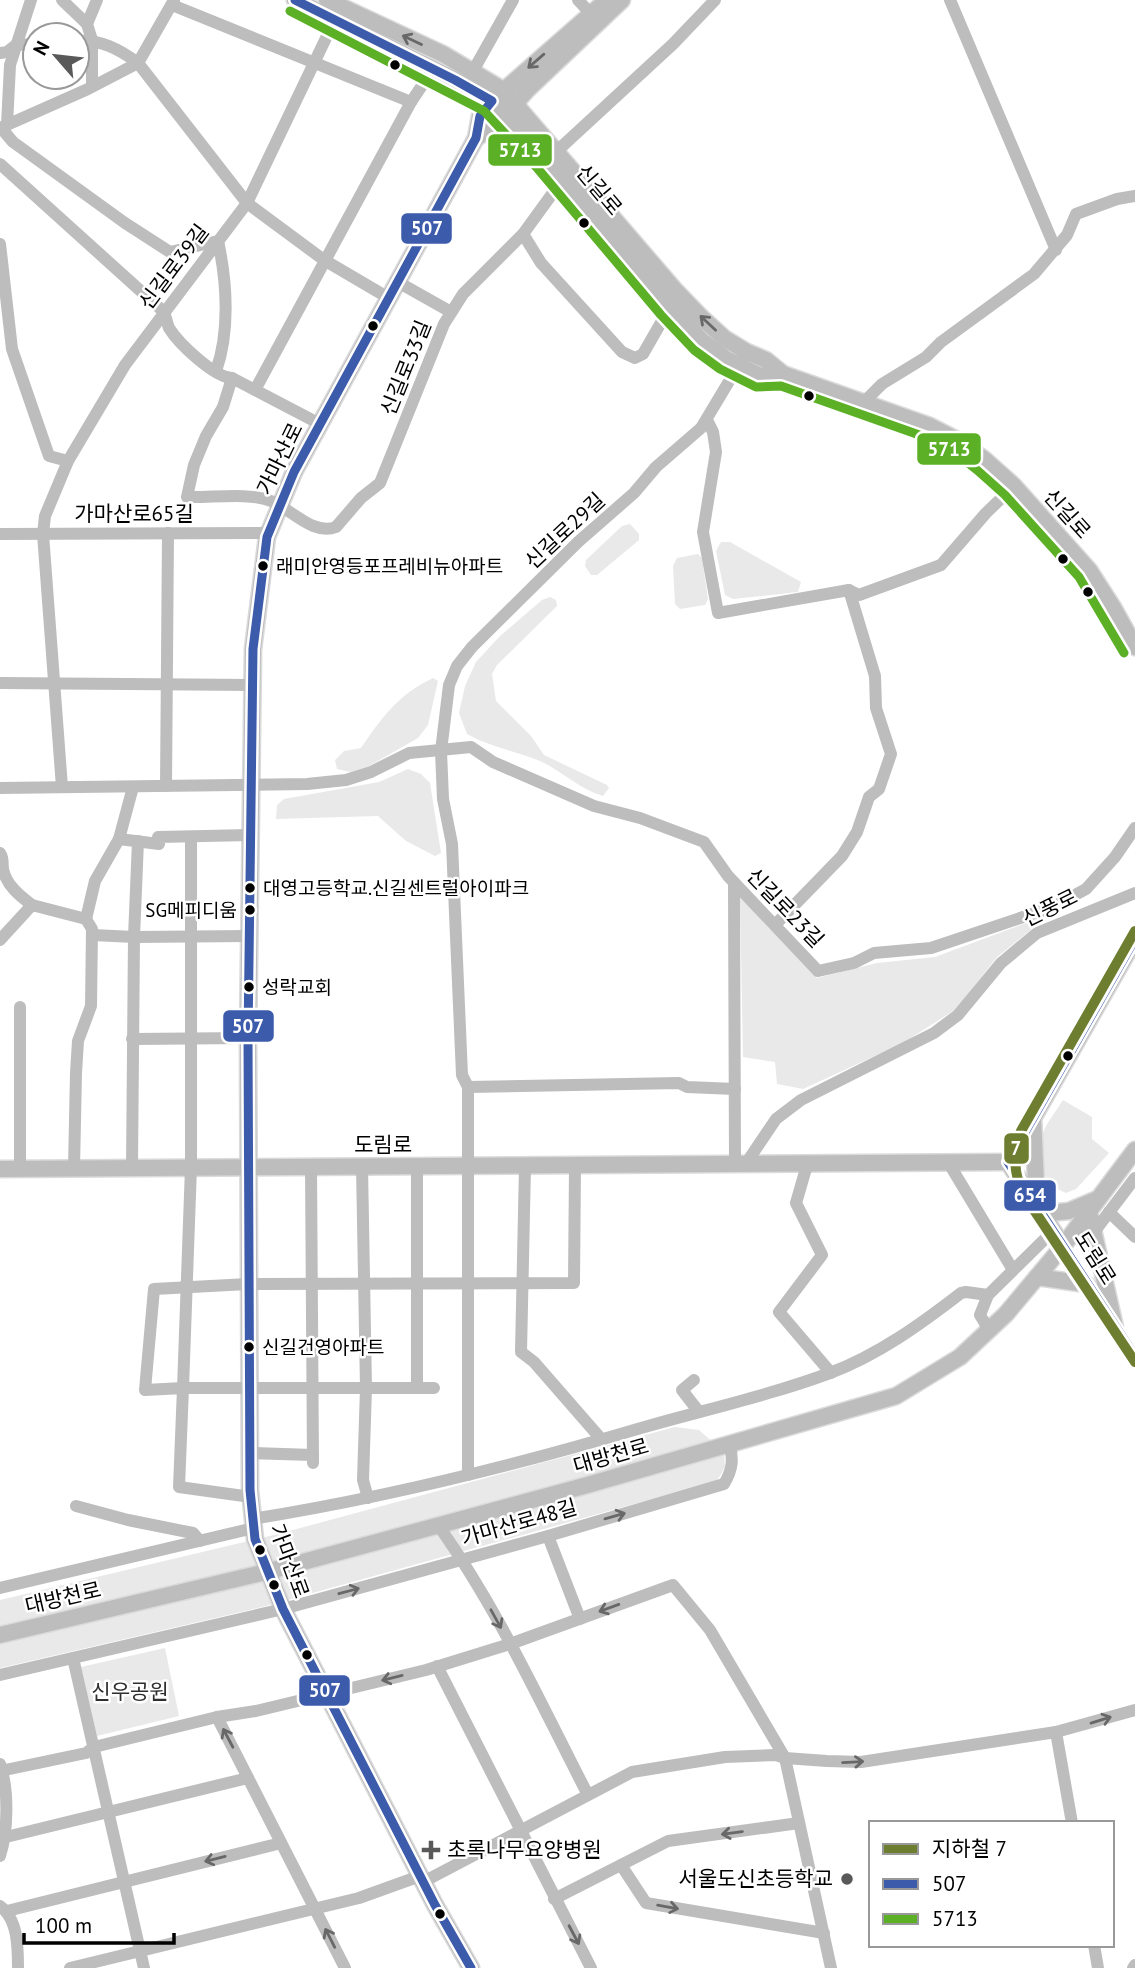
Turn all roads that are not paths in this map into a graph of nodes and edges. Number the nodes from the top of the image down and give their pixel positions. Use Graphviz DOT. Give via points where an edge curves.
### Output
graph roads {
  1 [pos="31,0"];
  2 [pos="62,0"];
  3 [pos="97,0"];
  4 [pos="295,0"];
  5 [pos="495,0"];
  6 [pos="578,0"];
  7 [pos="607,0"];
  8 [pos="622,0"];
  9 [pos="715,0"];
  10 [pos="950,0"];
  11 [pos="173,3"];
  12 [pos="511,3"];
  13 [pos="337,7"];
  14 [pos="591,14"];
  15 [pos="84,21"];
  16 [pos="88,21"];
  17 [pos="91,37"];
  18 [pos="92,40"];
  19 [pos="16,45"];
  20 [pos="21,45"];
  21 [pos="0,53"];
  22 [pos="138,62"];
  23 [pos="314,64"];
  24 [pos="433,69"];
  25 [pos="473,71"];
  26 [pos="92,86"];
  27 [pos="497,96"];
  28 [pos="411,102"];
  29 [pos="510,109"];
  30 [pos="3,127"];
  31 [pos="476,138"];
  32 [pos="557,151"];
  33 [pos="0,164"];
  34 [pos="563,180"];
  35 [pos="1135,196"];
  36 [pos="247,203"];
  37 [pos="523,234"];
  38 [pos="218,241"];
  39 [pos="0,244"];
  40 [pos="1056,250"];
  41 [pos="324,260"];
  42 [pos="396,281"];
  43 [pos="387,297"];
  44 [pos="670,307"];
  45 [pos="164,312"];
  46 [pos="451,312"];
  47 [pos="742,359"];
  48 [pos="216,371"];
  49 [pos="232,378"];
  50 [pos="255,390"];
  51 [pos="864,402"];
  52 [pos="707,420"];
  53 [pos="320,424"];
  54 [pos="68,461"];
  55 [pos="1014,486"];
  56 [pos="280,506"];
  57 [pos="168,533"];
  58 [pos="269,533"];
  59 [pos="0,534"];
  60 [pos="43,534"];
  61 [pos="849,590"];
  62 [pos="1135,647"];
  63 [pos="0,682"];
  64 [pos="56,684"];
  65 [pos="165,685"];
  66 [pos="253,685"];
  67 [pos="441,751"];
  68 [pos="251,785"];
  69 [pos="166,786"];
  70 [pos="133,787"];
  71 [pos="0,788"];
  72 [pos="62,788"];
  73 [pos="1135,828"];
  74 [pos="251,835"];
  75 [pos="191,837"];
  76 [pos="119,839"];
  77 [pos="138,841"];
  78 [pos="0,853"];
  79 [pos="734,883"];
  80 [pos="1135,893"];
  81 [pos="32,905"];
  82 [pos="86,919"];
  83 [pos="775,925"];
  84 [pos="93,935"];
  85 [pos="249,936"];
  86 [pos="134,937"];
  87 [pos="191,937"];
  88 [pos="1135,939"];
  89 [pos="0,940"];
  90 [pos="20,1007"];
  91 [pos="248,1038"];
  92 [pos="191,1039"];
  93 [pos="132,1040"];
  94 [pos="468,1087"];
  95 [pos="735,1089"];
  96 [pos="1033,1114"];
  97 [pos="1135,1150"];
  98 [pos="948,1162"];
  99 [pos="1008,1162"];
  100 [pos="740,1165"];
  101 [pos="807,1165"];
  102 [pos="362,1166"];
  103 [pos="417,1166"];
  104 [pos="467,1166"];
  105 [pos="525,1166"];
  106 [pos="575,1166"];
  107 [pos="132,1167"];
  108 [pos="191,1167"];
  109 [pos="248,1167"];
  110 [pos="311,1167"];
  111 [pos="74,1168"];
  112 [pos="0,1169"];
  113 [pos="20,1169"];
  114 [pos="1135,1178"];
  115 [pos="1101,1197"];
  116 [pos="1039,1211"];
  117 [pos="1089,1212"];
  118 [pos="1109,1212"];
  119 [pos="1053,1231"];
  120 [pos="1094,1232"];
  121 [pos="1135,1237"];
  122 [pos="1063,1246"];
  123 [pos="1013,1270"];
  124 [pos="1037,1277"];
  125 [pos="248,1284"];
  126 [pos="312,1284"];
  127 [pos="416,1284"];
  128 [pos="469,1284"];
  129 [pos="522,1284"];
  130 [pos="364,1285"];
  131 [pos="187,1287"];
  132 [pos="1089,1287"];
  133 [pos="1050,1292"];
  134 [pos="988,1295"];
  135 [pos="1115,1327"];
  136 [pos="989,1330"];
  137 [pos="1135,1356"];
  138 [pos="831,1373"];
  139 [pos="694,1380"];
  140 [pos="183,1388"];
  141 [pos="250,1388"];
  142 [pos="312,1388"];
  143 [pos="366,1388"];
  144 [pos="417,1388"];
  145 [pos="434,1388"];
  146 [pos="695,1413"];
  147 [pos="602,1440"];
  148 [pos="730,1444"];
  149 [pos="250,1453"];
  150 [pos="468,1475"];
  151 [pos="251,1497"];
  152 [pos="368,1498"];
  153 [pos="76,1506"];
  154 [pos="253,1524"];
  155 [pos="438,1525"];
  156 [pos="548,1536"];
  157 [pos="200,1541"];
  158 [pos="463,1559"];
  159 [pos="266,1572"];
  160 [pos="0,1588"];
  161 [pos="283,1609"];
  162 [pos="580,1619"];
  163 [pos="0,1635"];
  164 [pos="510,1644"];
  165 [pos="73,1658"];
  166 [pos="437,1667"];
  167 [pos="0,1675"];
  168 [pos="327,1694"];
  169 [pos="1135,1710"];
  170 [pos="217,1717"];
  171 [pos="1056,1732"];
  172 [pos="93,1747"];
  173 [pos="785,1758"];
  174 [pos="1,1766"];
  175 [pos="248,1778"];
  176 [pos="588,1795"];
  177 [pos="108,1812"];
  178 [pos="1072,1821"];
  179 [pos="799,1824"];
  180 [pos="520,1831"];
  181 [pos="6,1837"];
  182 [pos="282,1843"];
  183 [pos="0,1856"];
  184 [pos="621,1865"];
  185 [pos="422,1879"];
  186 [pos="124,1881"];
  187 [pos="554,1899"];
  188 [pos="3,1908"];
  189 [pos="314,1908"];
  190 [pos="824,1933"];
  191 [pos="1094,1947"];
  192 [pos="141,1951"];
  193 [pos="19,1968"];
  194 [pos="70,1968"];
  195 [pos="144,1968"];
  196 [pos="345,1968"];
  197 [pos="471,1968"];
  198 [pos="591,1968"];
  199 [pos="831,1968"];
  200 [pos="1098,1968"];
  1 -- 19 [label="street"];
  2 -- 15 [label="street"];
  3 -- 16 [label="street"];
  4 -- 13 [label="main road, 신길로"];
  5 -- 12 [label="street"];
  6 -- 14 [label="street"];
  7 -- 14 [label="main road, 가마산로"];
  8 -- 29 [label="main road, 가마산로"];
  9 -- 32 [label="street"];
  10 -- 40 [label="street"];
  11 -- 22 [label="street"];
  11 -- 23 [label="street"];
  12 -- 25 [label="street"];
  13 -- 23 [label="street, 신길로39길"];
  13 -- 24 [label="main road, 신길로"];
  25 -- 13 [label="main road, 신길로, one-way"];
  14 -- 27 [label="main road, 가마산로, one-way"];
  17 -- 18 [label="street"];
  18 -- 22 [label="street"];
  18 -- 26 [label="street"];
  19 -- 20 [label="street"];
  19 -- 21 [label="street"];
  19 -- 30 [label="street"];
  22 -- 26 [label="street"];
  22 -- 36 [label="street"];
  23 -- 28 [label="street"];
  23 -- 36 [label="street, 신길로39길"];
  24 -- 27 [label="main road, 신길로"];
  24 -- 28 [label="street"];
  25 -- 27 [label="main road, 신길로"];
  26 -- 30 [label="street"];
  27 -- 29 [label="main road, 신길로"];
  27 -- 31 [label="main road, 가마산로" via="480,116"];
  28 -- 41 [label="street"];
  29 -- 31 [label="main road, 가마산로"];
  29 -- 32 [label="main road, 신길로"];
  29 -- 34 [label="main road, 신길로"];
  30 -- 38 [label="street" via="13,142 170,251"];
  31 -- 42 [label="main road, 가마산로"];
  47 -- 32 [label="main road, 신길로, one-way" via="674,289"];
  33 -- 45 [label="street"];
  34 -- 37 [label="street, 신길로33길"];
  34 -- 44 [label="main road, 신길로"];
  35 -- 40 [label="street" via="1076,215"];
  36 -- 38 [label="street, 신길로39길"];
  36 -- 41 [label="street"];
  37 -- 44 [label="street" via="541,263 622,352 635,358 643,354"];
  37 -- 46 [label="street, 신길로33길"];
  38 -- 45 [label="street, 신길로39길"];
  38 -- 48 [label="street" via="225,292 223,352"];
  39 -- 54 [label="street" via="12,349 49,456"];
  40 -- 51 [label="street" via="1034,275 926,357 881,384"];
  41 -- 43 [label="street"];
  41 -- 50 [label="street"];
  42 -- 43 [label="main road, 가마산로"];
  42 -- 46 [label="street"];
  43 -- 53 [label="main road, 가마산로"];
  44 -- 47 [label="main road, 신길로" via="708,346"];
  45 -- 48 [label="street" via="178,340"];
  45 -- 54 [label="street, 신길로39길" via="125,365"];
  46 -- 56 [label="street, 신길로33길" via="380,484 332,529 317,528"];
  47 -- 51 [label="main road, 신길로" via="766,360 783,374"];
  47 -- 52 [label="street, 신길로29길"];
  48 -- 49 [label="street"];
  49 -- 50 [label="street"];
  49 -- 56 [label="street" via="194,465 187,498 241,496"];
  50 -- 53 [label="street"];
  51 -- 55 [label="main road, 신길로" via="959,441"];
  52 -- 61 [label="street" via="716,452 703,532 718,613"];
  52 -- 67 [label="street, 신길로29길" via="472,647 449,685"];
  53 -- 56 [label="main road, 가마산로"];
  54 -- 60 [label="street, 신길로39길"];
  55 -- 61 [label="street" via="941,565 859,595"];
  55 -- 62 [label="main road, 신길로" via="1089,570"];
  56 -- 58 [label="main road, 가마산로"];
  57 -- 58 [label="street, 가마산로65길"];
  57 -- 60 [label="street, 가마산로65길"];
  57 -- 65 [label="street"];
  58 -- 66 [label="main road, 가마산로" via="253,649"];
  59 -- 60 [label="street, 가마산로65길"];
  60 -- 64 [label="street"];
  61 -- 83 [label="street" via="875,676 876,708 891,754 879,789 870,797 842,856"];
  63 -- 64 [label="street"];
  64 -- 65 [label="street"];
  64 -- 72 [label="street"];
  65 -- 66 [label="street"];
  65 -- 69 [label="street"];
  66 -- 68 [label="main road, 가마산로"];
  67 -- 68 [label="street, 신길로23길" via="409,753 346,780"];
  67 -- 79 [label="street, 신길로23길" via="471,747 493,762 594,806 704,842"];
  67 -- 94 [label="street, 신길로29길" via="443,799 452,844 462,1075"];
  68 -- 69 [label="street, 신길로23길"];
  68 -- 74 [label="main road, 가마산로"];
  69 -- 70 [label="street, 신길로23길"];
  70 -- 72 [label="street, 신길로23길"];
  70 -- 76 [label="street"];
  71 -- 72 [label="street, 신길로23길"];
  73 -- 83 [label="street, 신길로23길" via="1086,888 1053,907 931,948 874,953 855,963 818,971"];
  74 -- 75 [label="street"];
  74 -- 85 [label="main road, 가마산로"];
  75 -- 77 [label="street" via="158,837 159,844"];
  75 -- 87 [label="street"];
  76 -- 77 [label="street"];
  76 -- 82 [label="street" via="95,881"];
  77 -- 86 [label="street"];
  78 -- 81 [label="street" via="6,882"];
  79 -- 83 [label="street, 신길로23길"];
  79 -- 95 [label="street"];
  80 -- 100 [label="street, 신풍로" via="1037,933 1001,963 958,1015 934,1032 801,1100 776,1119"];
  81 -- 82 [label="street"];
  81 -- 89 [label="street"];
  82 -- 84 [label="street"];
  84 -- 86 [label="street"];
  84 -- 111 [label="street" via="91,1006 78,1041"];
  85 -- 87 [label="street"];
  85 -- 91 [label="main road, 가마산로"];
  86 -- 87 [label="street"];
  86 -- 93 [label="street"];
  87 -- 92 [label="street"];
  88 -- 96 [label="main road"];
  90 -- 113 [label="street"];
  91 -- 92 [label="street"];
  91 -- 109 [label="main road, 가마산로"];
  92 -- 93 [label="street"];
  92 -- 108 [label="street"];
  93 -- 107 [label="street"];
  94 -- 95 [label="street" via="679,1083"];
  94 -- 104 [label="street, 신길로29길"];
  95 -- 100 [label="street"];
  96 -- 99 [label="main road"];
  96 -- 116 [label="main road"];
  97 -- 115 [label="main road, 대방천로"];
  98 -- 99 [label="main road, 도림로"];
  98 -- 101 [label="main road, 도림로"];
  98 -- 123 [label="street"];
  99 -- 116 [label="main road, 도림로"];
  100 -- 101 [label="main road, 도림로"];
  100 -- 106 [label="main road, 도림로"];
  101 -- 138 [label="street" via="796,1203 822,1255 779,1312"];
  102 -- 103 [label="main road, 도림로"];
  102 -- 110 [label="main road, 도림로"];
  102 -- 130 [label="street"];
  103 -- 104 [label="main road, 도림로"];
  103 -- 127 [label="street"];
  104 -- 105 [label="main road, 도림로"];
  104 -- 128 [label="street, 신길로29길"];
  105 -- 106 [label="main road, 도림로"];
  105 -- 129 [label="street"];
  106 -- 129 [label="street" via="574,1283"];
  107 -- 108 [label="main road, 도림로"];
  107 -- 111 [label="main road, 도림로"];
  108 -- 109 [label="main road, 도림로"];
  108 -- 131 [label="street"];
  109 -- 110 [label="main road, 도림로"];
  109 -- 125 [label="main road, 가마산로"];
  110 -- 126 [label="street"];
  111 -- 113 [label="main road, 도림로"];
  112 -- 113 [label="main road, 도림로"];
  114 -- 118 [label="street"];
  115 -- 116 [label="main road" via="1069,1211"];
  115 -- 117 [label="main road, 대방천로"];
  116 -- 119 [label="main road, 도림로"];
  117 -- 120 [label="main road"];
  117 -- 122 [label="main road, 대방천로"];
  118 -- 120 [label="street"];
  118 -- 121 [label="street"];
  119 -- 122 [label="main road, 도림로"];
  119 -- 123 [label="street"];
  120 -- 135 [label="main road"];
  122 -- 124 [label="main road, 대방천로"];
  122 -- 132 [label="street, 도림로"];
  123 -- 134 [label="street"];
  124 -- 132 [label="main road"];
  124 -- 136 [label="main road, 대방천로"];
  125 -- 126 [label="street"];
  125 -- 131 [label="street"];
  125 -- 141 [label="main road, 가마산로"];
  126 -- 130 [label="street"];
  126 -- 142 [label="street"];
  127 -- 128 [label="street"];
  127 -- 130 [label="street"];
  127 -- 144 [label="street"];
  128 -- 129 [label="street"];
  128 -- 150 [label="street, 신길로29길"];
  129 -- 147 [label="street" via="521,1352"];
  130 -- 143 [label="street"];
  131 -- 140 [label="street"];
  131 -- 140 [label="street" via="154,1289 145,1390"];
  132 -- 133 [label="street" via="1059,1281"];
  132 -- 135 [label="street, 도림로"];
  134 -- 136 [label="street" via="980,1315"];
  134 -- 138 [label="street" via="961,1293 892,1342"];
  135 -- 137 [label="street, 도림로"];
  136 -- 148 [label="main road, 대방천로" via="960,1357 895,1396"];
  138 -- 146 [label="street"];
  139 -- 146 [label="street" via="682,1390"];
  140 -- 141 [label="street"];
  140 -- 151 [label="street" via="179,1487"];
  141 -- 142 [label="street"];
  141 -- 149 [label="main road, 가마산로"];
  142 -- 143 [label="street"];
  142 -- 149 [label="street" via="313,1459"];
  143 -- 144 [label="street"];
  143 -- 152 [label="street" via="363,1480"];
  144 -- 145 [label="street"];
  146 -- 147 [label="street"];
  147 -- 150 [label="street"];
  148 -- 155 [label="main road, 대방천로"];
  156 -- 148 [label="street, 가마산로48길, one-way" via="724,1484 732,1471"];
  149 -- 151 [label="main road, 가마산로"];
  150 -- 152 [label="street"];
  151 -- 154 [label="main road, 가마산로"];
  152 -- 154 [label="street"];
  153 -- 157 [label="street" via="193,1532"];
  154 -- 157 [label="street"];
  154 -- 159 [label="main road, 가마산로"];
  155 -- 158 [label="street"];
  155 -- 159 [label="main road, 대방천로"];
  156 -- 158 [label="street, 가마산로48길"];
  156 -- 162 [label="street"];
  157 -- 160 [label="street"];
  161 -- 158 [label="street, 가마산로48길, one-way"];
  158 -- 164 [label="street, one-way"];
  159 -- 161 [label="main road, 가마산로"];
  159 -- 163 [label="main road, 대방천로"];
  161 -- 165 [label="street, 가마산로48길"];
  161 -- 168 [label="main road, 가마산로"];
  162 -- 164 [label="street"];
  173 -- 162 [label="street, one-way" via="710,1630 673,1585"];
  164 -- 166 [label="street"];
  164 -- 176 [label="street"];
  165 -- 167 [label="street, 가마산로48길"];
  165 -- 172 [label="street"];
  166 -- 168 [label="street, one-way"];
  166 -- 180 [label="street"];
  168 -- 170 [label="street"];
  168 -- 185 [label="main road, 가마산로"];
  171 -- 169 [label="street, one-way"];
  170 -- 172 [label="street"];
  175 -- 170 [label="street, one-way"];
  173 -- 171 [label="street, one-way" via="861,1762"];
  171 -- 178 [label="street"];
  172 -- 174 [label="street" via="86,1753 5,1770"];
  172 -- 177 [label="street"];
  173 -- 176 [label="street" via="725,1756 639,1770"];
  173 -- 179 [label="street"];
  174 -- 181 [label="street"];
  175 -- 177 [label="street"];
  175 -- 182 [label="street"];
  176 -- 180 [label="street"];
  177 -- 181 [label="street"];
  177 -- 186 [label="street"];
  179 -- 184 [label="street, one-way" via="668,1841"];
  179 -- 190 [label="street"];
  180 -- 185 [label="street"];
  180 -- 187 [label="street"];
  181 -- 183 [label="street"];
  182 -- 186 [label="street, one-way"];
  182 -- 189 [label="street"];
  184 -- 187 [label="street"];
  184 -- 190 [label="street, one-way" via="646,1903"];
  185 -- 189 [label="street"];
  185 -- 197 [label="main road, 가마산로"];
  186 -- 188 [label="street"];
  186 -- 192 [label="street"];
  187 -- 198 [label="street, one-way"];
  188 -- 193 [label="street" via="16,1934"];
  189 -- 192 [label="street"];
  196 -- 189 [label="street, one-way"];
  190 -- 199 [label="street"];
  191 -- 200 [label="street"];
  192 -- 194 [label="street"];
  192 -- 195 [label="street"];
}
